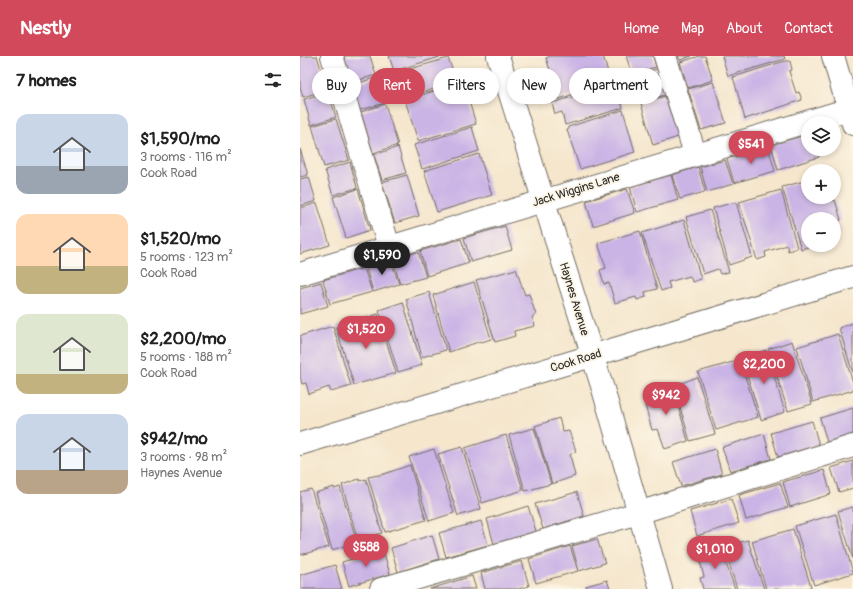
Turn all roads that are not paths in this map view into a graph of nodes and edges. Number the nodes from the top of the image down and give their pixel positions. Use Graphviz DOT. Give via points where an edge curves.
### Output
graph roads {
  1 [pos="332,56"];
  2 [pos="498,56"];
  3 [pos="666,56"];
  4 [pos="833,56"];
  5 [pos="851,114"];
  6 [pos="695,154"];
  7 [pos="543,200"];
  8 [pos="389,247"];
  9 [pos="300,274"];
  10 [pos="853,277"];
  11 [pos="592,356"];
  12 [pos="300,444"];
  13 [pos="853,446"];
  14 [pos="638,513"];
  15 [pos="381,589"];
  16 [pos="661,589"];
  1 -- 8 [label="street"];
  2 -- 7 [label="street, Haynes Avenue"];
  3 -- 6 [label="street"];
  4 -- 5 [label="street"];
  5 -- 6 [label="street, Jack Wiggins Lane"];
  6 -- 7 [label="street, Jack Wiggins Lane"];
  7 -- 8 [label="street, Jack Wiggins Lane"];
  7 -- 11 [label="street, Haynes Avenue"];
  8 -- 9 [label="street, Jack Wiggins Lane"];
  10 -- 11 [label="street, Cook Road"];
  11 -- 12 [label="street, Cook Road"];
  11 -- 14 [label="street, Haynes Avenue"];
  13 -- 14 [label="street"];
  14 -- 15 [label="street"];
  14 -- 16 [label="street, Haynes Avenue"];
}
